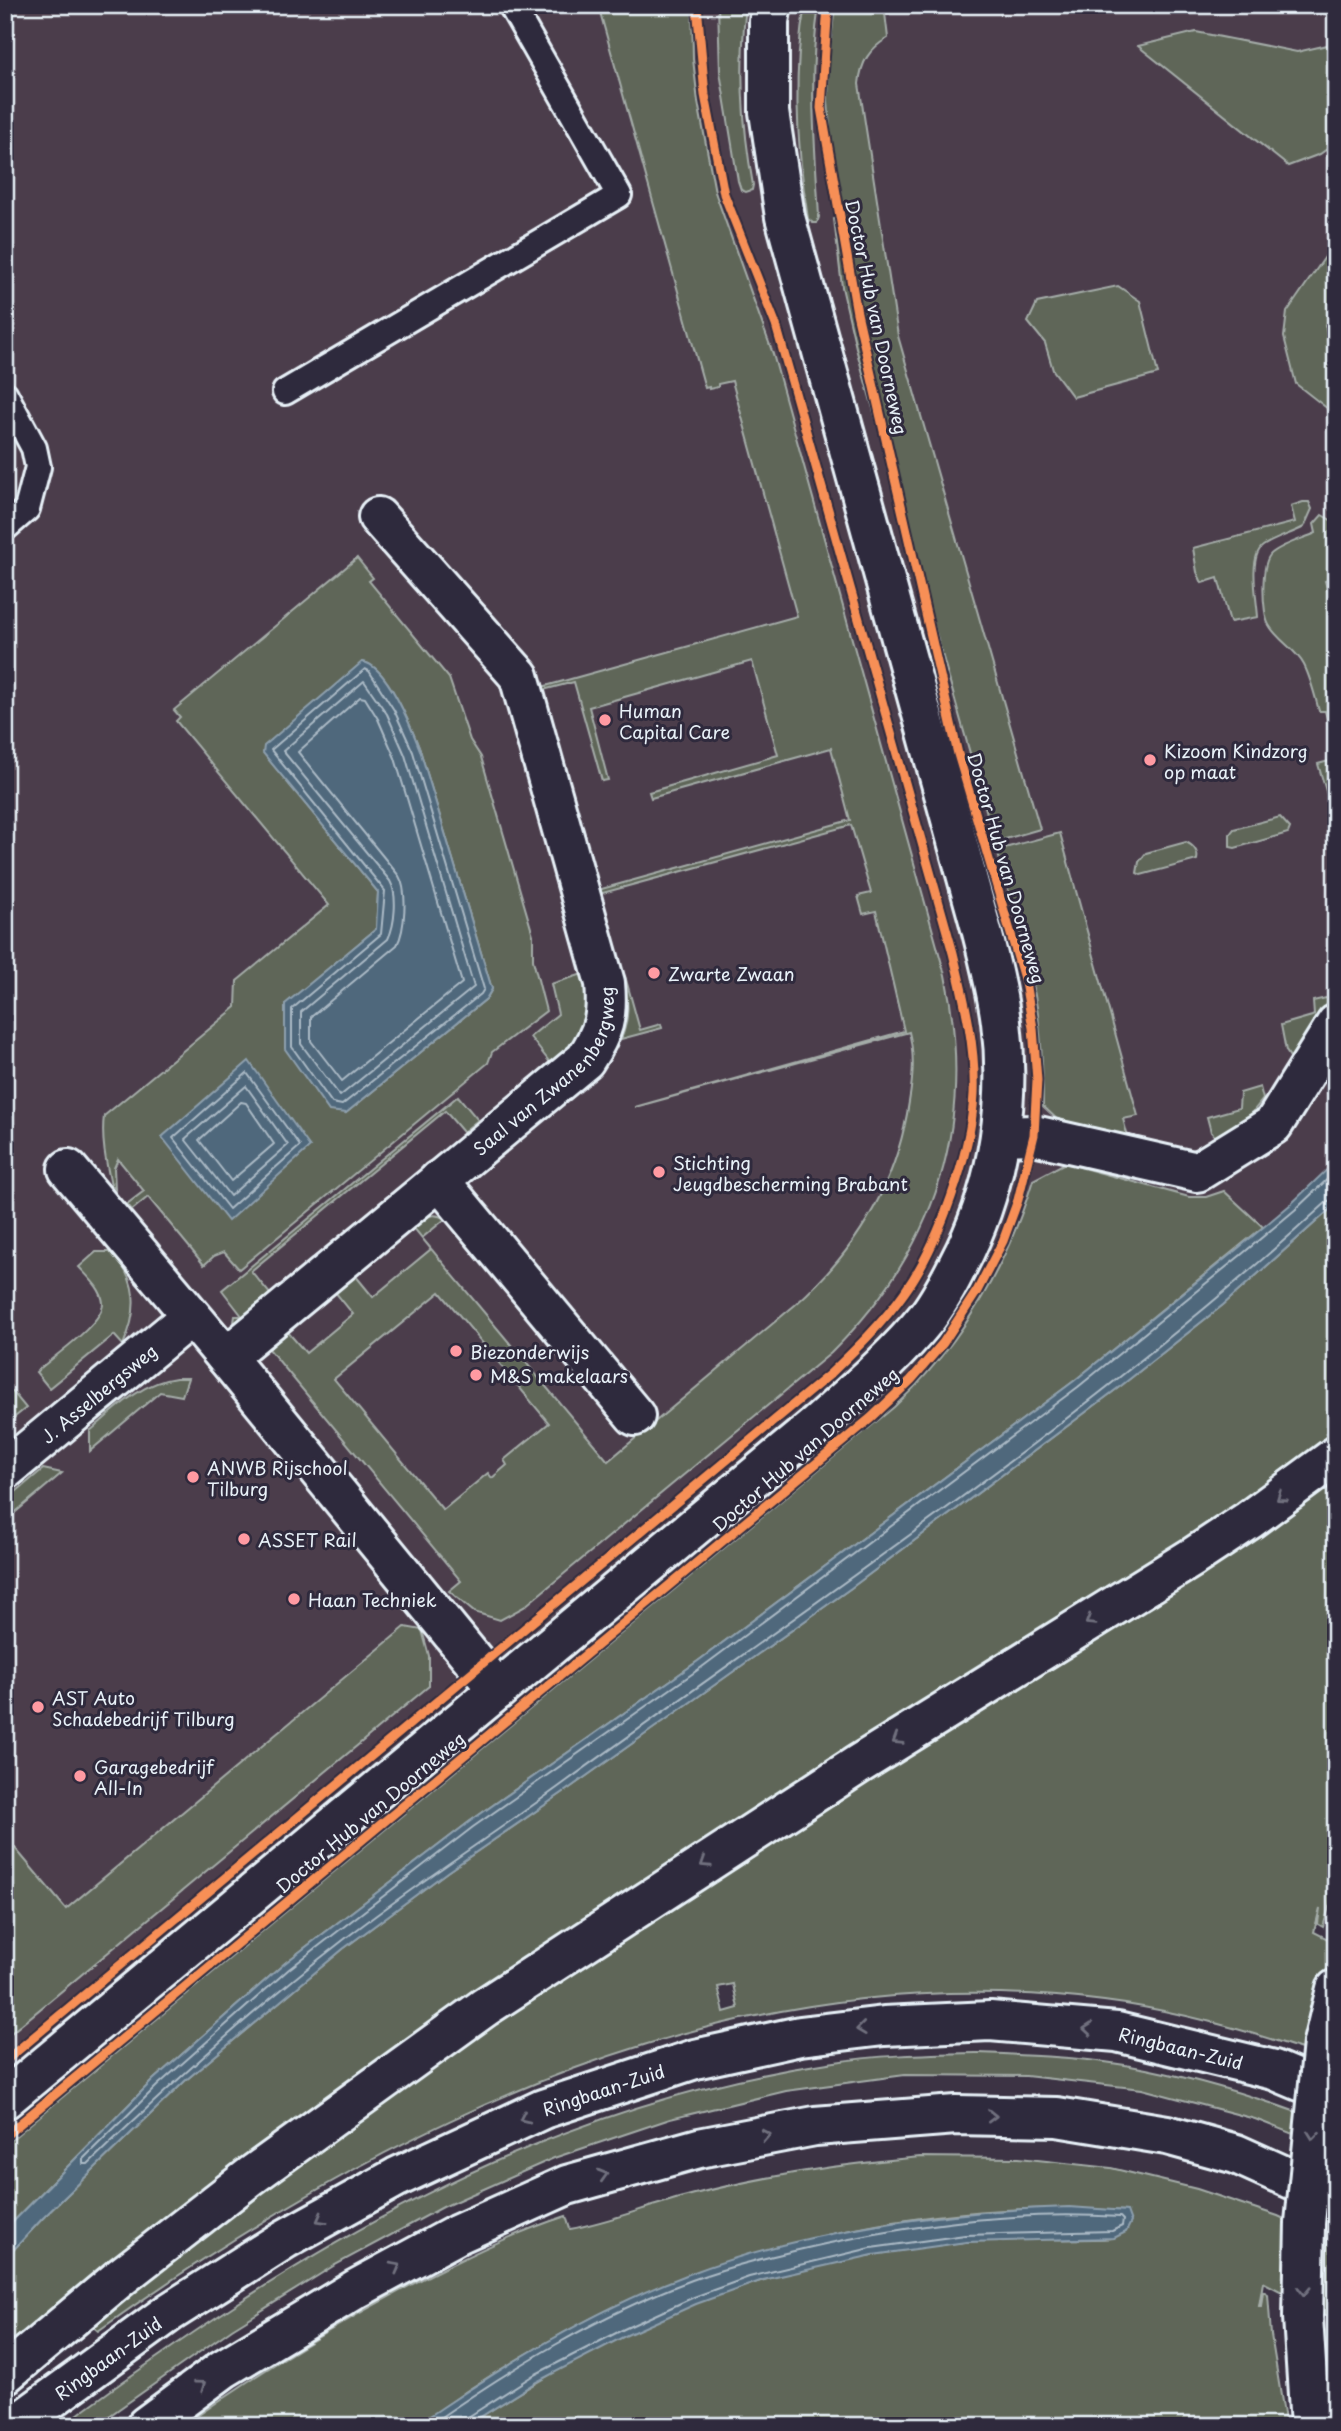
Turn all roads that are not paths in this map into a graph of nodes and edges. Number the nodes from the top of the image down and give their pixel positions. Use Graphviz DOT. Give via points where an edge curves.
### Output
graph roads {
  1 [pos="511,5"];
  2 [pos="772,5"];
  3 [pos="285,392"];
  4 [pos="5,394"];
  5 [pos="378,517"];
  6 [pos="5,528"];
  7 [pos="1336,1024"];
  8 [pos="1001,1136"];
  9 [pos="68,1169"];
  10 [pos="439,1180"];
  11 [pos="190,1317"];
  12 [pos="226,1357"];
  13 [pos="635,1416"];
  14 [pos="1336,1456"];
  15 [pos="5,1470"];
  16 [pos="498,1689"];
  17 [pos="1336,1989"];
  18 [pos="1336,2096"];
  19 [pos="5,2099"];
  20 [pos="1336,2199"];
  21 [pos="5,2374"];
  22 [pos="14,2426"];
  23 [pos="146,2426"];
  24 [pos="1310,2426"];
  1 -- 3 [label="lane" via="619,195"];
  2 -- 8 [label="street, Doctor Hub van Doorneweg" via="769,112 785,217 993,975 1004,1068"];
  4 -- 6 [label="lane" via="34,448 38,467 27,509"];
  5 -- 10 [label="street, Saal van Zwanenbergweg" via="519,676 605,983 607,1010 600,1036 585,1059"];
  7 -- 8 [label="street" via="1273,1125 1197,1172 1034,1135"];
  8 -- 16 [label="street, Doctor Hub van Doorneweg" via="986,1201 950,1280 929,1314 890,1360"];
  9 -- 11 [label="street"];
  10 -- 12 [label="street, Saal van Zwanenbergweg"];
  10 -- 13 [label="street"];
  11 -- 12 [label="street"];
  11 -- 15 [label="street, J. Asselbergsweg"];
  12 -- 16 [label="street"];
  14 -- 21 [label="street, one-way" via="1193,1558 859,1764 485,2007 251,2176"];
  16 -- 19 [label="street, Doctor Hub van Doorneweg"];
  17 -- 24 [label="street, one-way, bridge" via="1323,2043 1305,2223 1303,2317"];
  18 -- 22 [label="street, Ringbaan-Zuid, one-way" via="1274,2070 1117,2032 990,2021 800,2036 695,2059 544,2109 397,2177 285,2239 170,2312"];
  23 -- 20 [label="street, one-way" via="223,2369 458,2234 568,2185 699,2148 815,2126 956,2115 1058,2117 1167,2135 1236,2154"];
}
